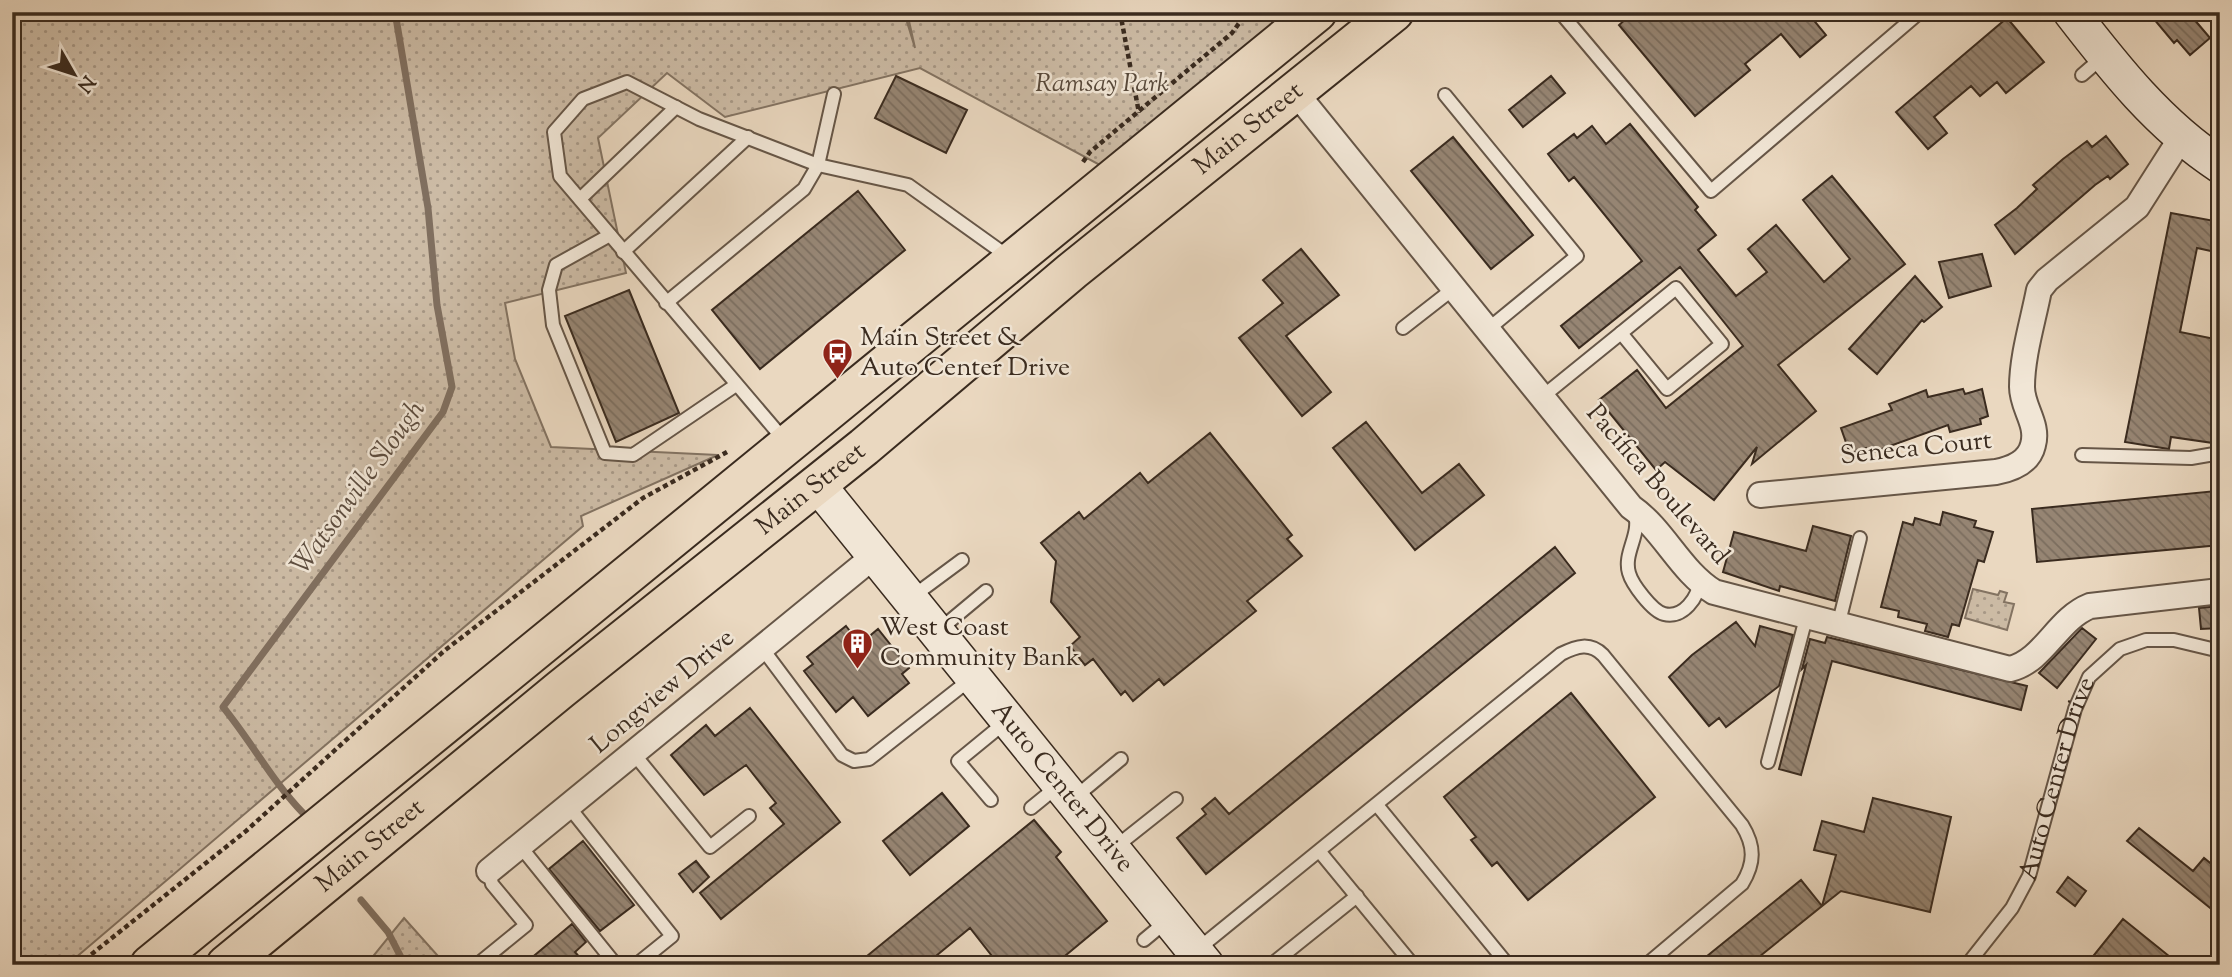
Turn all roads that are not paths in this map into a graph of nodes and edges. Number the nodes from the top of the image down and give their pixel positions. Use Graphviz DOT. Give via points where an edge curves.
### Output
graph roads {
  1 [pos="1317,12"];
  2 [pos="1394,12"];
  3 [pos="1560,12"];
  4 [pos="1920,12"];
  5 [pos="2071,12"];
  6 [pos="1296,93"];
  7 [pos="834,94"];
  8 [pos="1445,96"];
  9 [pos="676,107"];
  10 [pos="748,138"];
  11 [pos="2181,138"];
  12 [pos="818,165"];
  13 [pos="2220,165"];
  14 [pos="580,199"];
  15 [pos="610,235"];
  16 [pos="623,252"];
  17 [pos="1013,260"];
  18 [pos="1452,289"];
  19 [pos="666,303"];
  20 [pos="1403,328"];
  21 [pos="1487,330"];
  22 [pos="1621,333"];
  23 [pos="736,385"];
  24 [pos="1542,397"];
  25 [pos="788,445"];
  26 [pos="2220,453"];
  27 [pos="2082,455"];
  28 [pos="817,484"];
  29 [pos="1760,495"];
  30 [pos="1631,507"];
  31 [pos="1860,538"];
  32 [pos="873,557"];
  33 [pos="962,561"];
  34 [pos="2220,590"];
  35 [pos="986,591"];
  36 [pos="1703,592"];
  37 [pos="909,600"];
  38 [pos="1806,618"];
  39 [pos="1838,626"];
  40 [pos="936,632"];
  41 [pos="762,649"];
  42 [pos="2220,651"];
  43 [pos="973,677"];
  44 [pos="1008,720"];
  45 [pos="634,754"];
  46 [pos="1121,759"];
  47 [pos="1768,762"];
  48 [pos="1066,792"];
  49 [pos="1176,799"];
  50 [pos="991,800"];
  51 [pos="1377,805"];
  52 [pos="569,807"];
  53 [pos="1031,808"];
  54 [pos="748,816"];
  55 [pos="520,846"];
  56 [pos="1113,849"];
  57 [pos="1320,852"];
  58 [pos="489,871"];
  59 [pos="1357,896"];
  60 [pos="1200,958"];
  61 [pos="150,965"];
  62 [pos="226,965"];
  63 [pos="477,965"];
  64 [pos="616,965"];
  65 [pos="636,965"];
  66 [pos="1271,965"];
  67 [pos="1413,965"];
  68 [pos="1508,965"];
  69 [pos="1646,965"];
  70 [pos="1967,965"];
  1 -- 17 [label="main road, Main Street"];
  2 -- 6 [label="main road, Main Street"];
  3 -- 4 [label="lane" via="1712,191"];
  5 -- 11 [label="street" via="2094,66 2145,103"];
  6 -- 18 [label="street, Pacifica Boulevard"];
  6 -- 28 [label="main road, Main Street" via="1072,271"];
  7 -- 12 [label="lane"];
  8 -- 21 [label="lane" via="1577,256"];
  9 -- 10 [label="lane"];
  9 -- 14 [label="lane"];
  9 -- 14 [label="lane" via="627,82 583,99 554,132 560,176"];
  10 -- 12 [label="lane"];
  10 -- 16 [label="lane"];
  11 -- 13 [label="street"];
  11 -- 29 [label="street, Seneca Court" via="2137,207 2039,290 2022,383 2035,434 2033,446 2019,464 1996,472"];
  12 -- 17 [label="lane" via="908,185"];
  12 -- 19 [label="lane" via="804,189"];
  14 -- 15 [label="lane"];
  15 -- 16 [label="lane"];
  15 -- 23 [label="lane" via="556,265 549,290 553,325 605,453 633,455"];
  16 -- 19 [label="lane"];
  17 -- 25 [label="main road, Main Street"];
  18 -- 20 [label="lane"];
  18 -- 21 [label="street, Pacifica Boulevard"];
  19 -- 23 [label="lane"];
  21 -- 24 [label="street, Pacifica Boulevard"];
  22 -- 22 [label="lane" via="1676,288 1722,344 1667,389"];
  22 -- 24 [label="lane"];
  23 -- 25 [label="lane"];
  24 -- 30 [label="street, Pacifica Boulevard"];
  25 -- 28 [label="main road, Auto Center Drive"];
  25 -- 61 [label="main road, Main Street"];
  26 -- 27 [label="lane" via="2191,458"];
  28 -- 32 [label="street, Auto Center Drive"];
  28 -- 62 [label="main road, Main Street"];
  30 -- 36 [label="street, Pacifica Boulevard" via="1651,522"];
  30 -- 36 [label="lane" via="1637,526 1628,564 1633,581 1662,613 1678,613"];
  31 -- 39 [label="lane"];
  32 -- 37 [label="street, Auto Center Drive"];
  32 -- 41 [label="street, Longview Drive"];
  33 -- 37 [label="lane"];
  34 -- 39 [label="street, Pacifica Boulevard" via="2090,606 2071,615 2031,658 2010,669"];
  35 -- 40 [label="lane"];
  36 -- 38 [label="street, Pacifica Boulevard"];
  37 -- 40 [label="street, Auto Center Drive"];
  38 -- 39 [label="street, Pacifica Boulevard"];
  38 -- 47 [label="lane"];
  40 -- 43 [label="street, Auto Center Drive"];
  41 -- 43 [label="lane" via="842,755 854,761 869,759"];
  41 -- 45 [label="street, Longview Drive"];
  42 -- 70 [label="lane, Auto Center Drive" via="2174,640 2146,640 2120,649 2089,677 2075,709 2029,876 2012,908"];
  43 -- 44 [label="street, Auto Center Drive"];
  44 -- 48 [label="street, Auto Center Drive"];
  44 -- 50 [label="lane" via="958,761"];
  45 -- 52 [label="street, Longview Drive"];
  45 -- 54 [label="lane" via="710,847"];
  46 -- 48 [label="lane"];
  48 -- 53 [label="lane"];
  48 -- 56 [label="street, Auto Center Drive"];
  49 -- 56 [label="lane"];
  51 -- 57 [label="lane"];
  51 -- 68 [label="lane"];
  51 -- 69 [label="lane" via="1561,654 1580,646 1597,649 1742,825 1753,849 1742,884"];
  52 -- 55 [label="street, Longview Drive"];
  52 -- 65 [label="lane" via="672,936"];
  55 -- 58 [label="street, Longview Drive"];
  55 -- 64 [label="lane"];
  56 -- 60 [label="street, Auto Center Drive" via="1156,929"];
  57 -- 59 [label="lane"];
  57 -- 60 [label="lane"];
  58 -- 63 [label="lane" via="492,884 526,925"];
  59 -- 66 [label="lane"];
  59 -- 67 [label="lane"];
}
